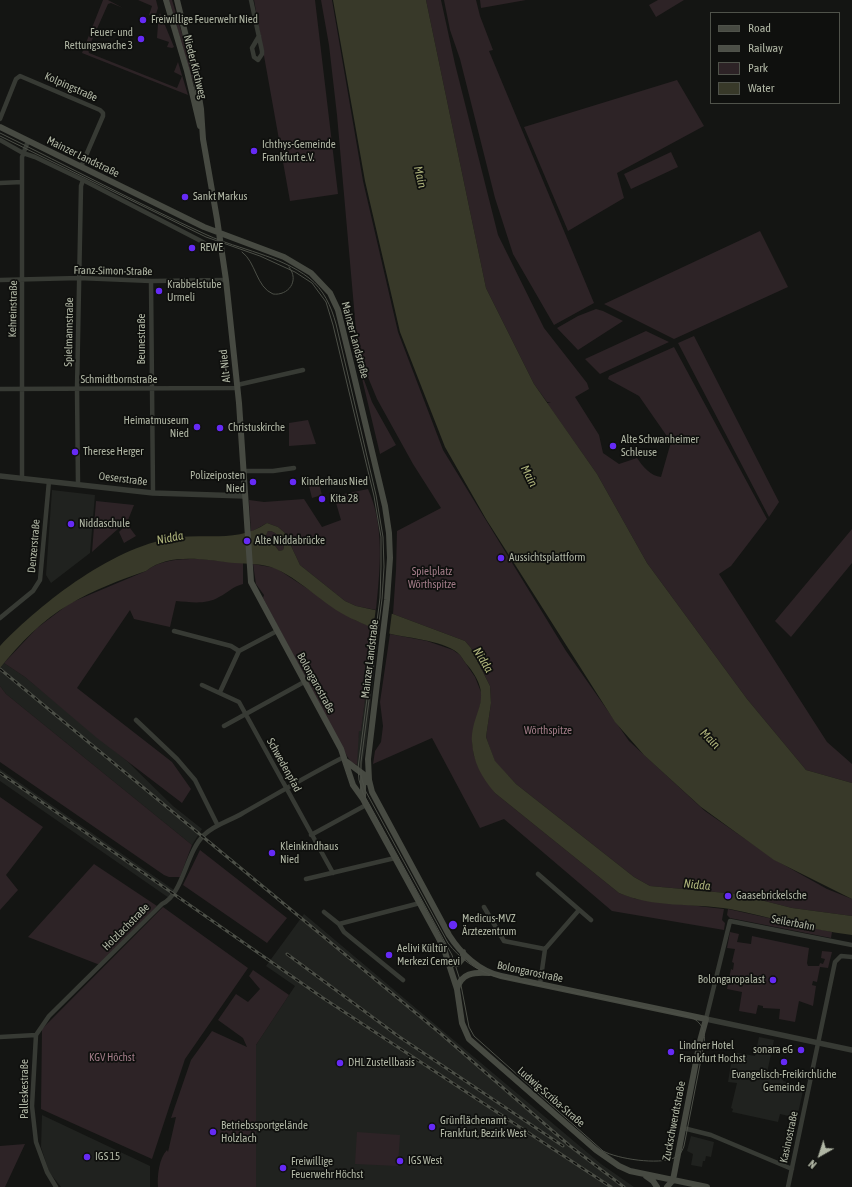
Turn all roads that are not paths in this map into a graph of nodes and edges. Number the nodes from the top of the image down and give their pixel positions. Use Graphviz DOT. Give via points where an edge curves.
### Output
graph roads {
  1 [pos="166,0"];
  2 [pos="177,0"];
  3 [pos="251,0"];
  4 [pos="259,36"];
  5 [pos="0,119"];
  6 [pos="0,127"];
  7 [pos="203,139"];
  8 [pos="0,140"];
  9 [pos="28,141"];
  10 [pos="23,153"];
  11 [pos="81,167"];
  12 [pos="83,180"];
  13 [pos="0,182"];
  14 [pos="22,182"];
  15 [pos="220,234"];
  16 [pos="221,247"];
  17 [pos="79,278"];
  18 [pos="0,280"];
  19 [pos="22,280"];
  20 [pos="226,280"];
  21 [pos="151,281"];
  22 [pos="303,370"];
  23 [pos="237,386"];
  24 [pos="21,388"];
  25 [pos="77,388"];
  26 [pos="0,389"];
  27 [pos="151,389"];
  28 [pos="294,468"];
  29 [pos="243,471"];
  30 [pos="0,476"];
  31 [pos="22,479"];
  32 [pos="49,481"];
  33 [pos="78,484"];
  34 [pos="153,493"];
  35 [pos="245,499"];
  36 [pos="0,618"];
  37 [pos="174,631"];
  38 [pos="277,631"];
  39 [pos="239,651"];
  40 [pos="304,682"];
  41 [pos="202,685"];
  42 [pos="220,692"];
  43 [pos="246,714"];
  44 [pos="136,720"];
  45 [pos="224,726"];
  46 [pos="345,759"];
  47 [pos="368,759"];
  48 [pos="356,770"];
  49 [pos="350,773"];
  50 [pos="363,774"];
  51 [pos="287,788"];
  52 [pos="372,792"];
  53 [pos="365,802"];
  54 [pos="217,824"];
  55 [pos="311,835"];
  56 [pos="395,858"];
  57 [pos="333,873"];
  58 [pos="538,874"];
  59 [pos="306,879"];
  60 [pos="420,903"];
  61 [pos="484,907"];
  62 [pos="579,910"];
  63 [pos="324,912"];
  64 [pos="591,920"];
  65 [pos="339,924"];
  66 [pos="852,945"];
  67 [pos="545,949"];
  68 [pos="463,952"];
  69 [pos="852,956"];
  70 [pos="449,961"];
  71 [pos="490,973"];
  72 [pos="403,980"];
  73 [pos="540,984"];
  74 [pos="457,989"];
  75 [pos="706,1019"];
  76 [pos="36,1035"];
  77 [pos="0,1037"];
  78 [pos="818,1043"];
  79 [pos="852,1050"];
  80 [pos="683,1128"];
  81 [pos="792,1169"];
  82 [pos="643,1174"];
  83 [pos="672,1180"];
  84 [pos="56,1187"];
  85 [pos="657,1187"];
  86 [pos="667,1187"];
  87 [pos="707,1187"];
  88 [pos="788,1187"];
  1 -- 7 [label="main road, Nieder Kirchweg" via="187,71"];
  2 -- 7 [label="main road, Nieder Kirchweg" via="195,73"];
  3 -- 4 [label="street"];
  5 -- 11 [label="street, Kolpingstraße" via="16,79 20,76 103,113"];
  6 -- 9 [label="main road, Mainzer Landstraße"];
  7 -- 15 [label="main road, Nieder Kirchweg"];
  8 -- 10 [label="street, Mainzer Landstraße"];
  9 -- 10 [label="street, Kehreinstraße"];
  9 -- 11 [label="main road, Mainzer Landstraße"];
  10 -- 12 [label="street, Mainzer Landstraße"];
  10 -- 14 [label="street, Kehreinstraße"];
  11 -- 15 [label="main road, Mainzer Landstraße"];
  12 -- 16 [label="street, Mainzer Landstraße" via="198,240"];
  12 -- 17 [label="street, Spielmannstraße"];
  13 -- 14 [label="street"];
  14 -- 19 [label="street, Kehreinstraße"];
  15 -- 16 [label="main road, Alt-Nied"];
  15 -- 47 [label="main road, Mainzer Landstraße" via="255,245 297,263 319,279 335,302 350,355 385,506 390,558"];
  16 -- 20 [label="main road, Alt-Nied"];
  17 -- 19 [label="street, Franz-Simon-Straße"];
  17 -- 21 [label="street, Franz-Simon-Straße"];
  17 -- 25 [label="street, Spielmannstraße"];
  18 -- 19 [label="street, Franz-Simon-Straße"];
  19 -- 24 [label="street, Kehreinstraße"];
  20 -- 21 [label="street, Franz-Simon-Straße"];
  20 -- 23 [label="main road, Alt-Nied"];
  21 -- 27 [label="street, Beunestraße"];
  22 -- 23 [label="street, Schmidtbornstraße"];
  23 -- 27 [label="street, Schmidtbornstraße"];
  23 -- 29 [label="main road, Alt-Nied"];
  24 -- 25 [label="street, Schmidtbornstraße"];
  24 -- 26 [label="street, Schmidtbornstraße"];
  24 -- 31 [label="street, Kehreinstraße"];
  25 -- 27 [label="street, Schmidtbornstraße"];
  25 -- 33 [label="street, Spielmannstraße"];
  27 -- 34 [label="street, Beunestraße"];
  28 -- 29 [label="street"];
  29 -- 35 [label="main road, Alt-Nied"];
  30 -- 31 [label="street, Oeserstraße"];
  31 -- 32 [label="street, Oeserstraße"];
  32 -- 33 [label="street, Oeserstraße"];
  32 -- 36 [label="street, Denzerstraße" via="40,580 32,591"];
  33 -- 34 [label="street, Oeserstraße"];
  34 -- 35 [label="street, Oeserstraße"];
  35 -- 38 [label="main road, Bolongarostraße" via="250,577"];
  37 -- 39 [label="street" via="231,646"];
  38 -- 39 [label="street"];
  38 -- 40 [label="main road, Bolongarostraße"];
  39 -- 42 [label="street"];
  40 -- 43 [label="street"];
  40 -- 46 [label="main road, Bolongarostraße"];
  41 -- 42 [label="street, Schwedenpfad"];
  42 -- 43 [label="street, Schwedenpfad" via="239,702"];
  43 -- 45 [label="street"];
  43 -- 51 [label="street, Schwedenpfad"];
  44 -- 54 [label="street" via="195,780"];
  46 -- 48 [label="main road"];
  46 -- 49 [label="main road, Bolongarostraße"];
  46 -- 51 [label="street, Holzlachstraße"];
  47 -- 50 [label="main road, Bolongarostraße"];
  47 -- 52 [label="main road, Bolongarostraße"];
  48 -- 49 [label="main road"];
  48 -- 50 [label="main road"];
  49 -- 53 [label="main road, Bolongarostraße" via="353,785"];
  50 -- 52 [label="main road"];
  50 -- 53 [label="main road, Bolongarostraße"];
  51 -- 54 [label="street, Holzlachstraße" via="238,816"];
  51 -- 55 [label="street, Schwedenpfad"];
  52 -- 68 [label="main road, Bolongarostraße" via="449,935"];
  53 -- 55 [label="street"];
  53 -- 56 [label="main road, Bolongarostraße"];
  54 -- 76 [label="street, Holzlachstraße" via="198,842 169,900 49,1016"];
  55 -- 57 [label="street, Schwedenpfad"];
  56 -- 57 [label="street"];
  56 -- 60 [label="main road, Bolongarostraße"];
  57 -- 59 [label="street"];
  58 -- 62 [label="street"];
  60 -- 65 [label="street"];
  60 -- 70 [label="main road, Bolongarostraße"];
  61 -- 67 [label="street" via="504,941"];
  62 -- 64 [label="street"];
  62 -- 67 [label="street"];
  63 -- 65 [label="street"];
  65 -- 72 [label="street" via="344,932"];
  66 -- 75 [label="street, Seilerbahn" via="730,921"];
  67 -- 73 [label="street"];
  68 -- 70 [label="main road" via="463,958 458,964"];
  68 -- 71 [label="main road, Bolongarostraße"];
  69 -- 78 [label="street, Kasinostraße" via="841,956 835,962"];
  70 -- 74 [label="main road, Bolongarostraße"];
  71 -- 73 [label="main road, Bolongarostraße"];
  71 -- 74 [label="main road" via="466,974 460,980"];
  73 -- 75 [label="main road, Bolongarostraße"];
  74 -- 82 [label="main road, Ludwig-Scriba-Straße" via="464,1029 475,1044 601,1154 624,1168"];
  75 -- 78 [label="street, Bolongarostraße"];
  75 -- 80 [label="main road, Zuckschwerdtstraße"];
  76 -- 77 [label="street"];
  76 -- 84 [label="street, Palleskestraße" via="32,1106 36,1142 47,1172"];
  78 -- 79 [label="street, Bolongarostraße"];
  78 -- 81 [label="street, Kasinostraße"];
  80 -- 81 [label="street" via="711,1135"];
  80 -- 83 [label="main road, Zuckschwerdtstraße"];
  81 -- 88 [label="street, Kasinostraße"];
  82 -- 83 [label="main road, Ludwig-Scriba-Straße"];
  82 -- 85 [label="main road"];
  83 -- 86 [label="main road"];
  83 -- 87 [label="main road, Ludwig-Scriba-Straße"];
}
